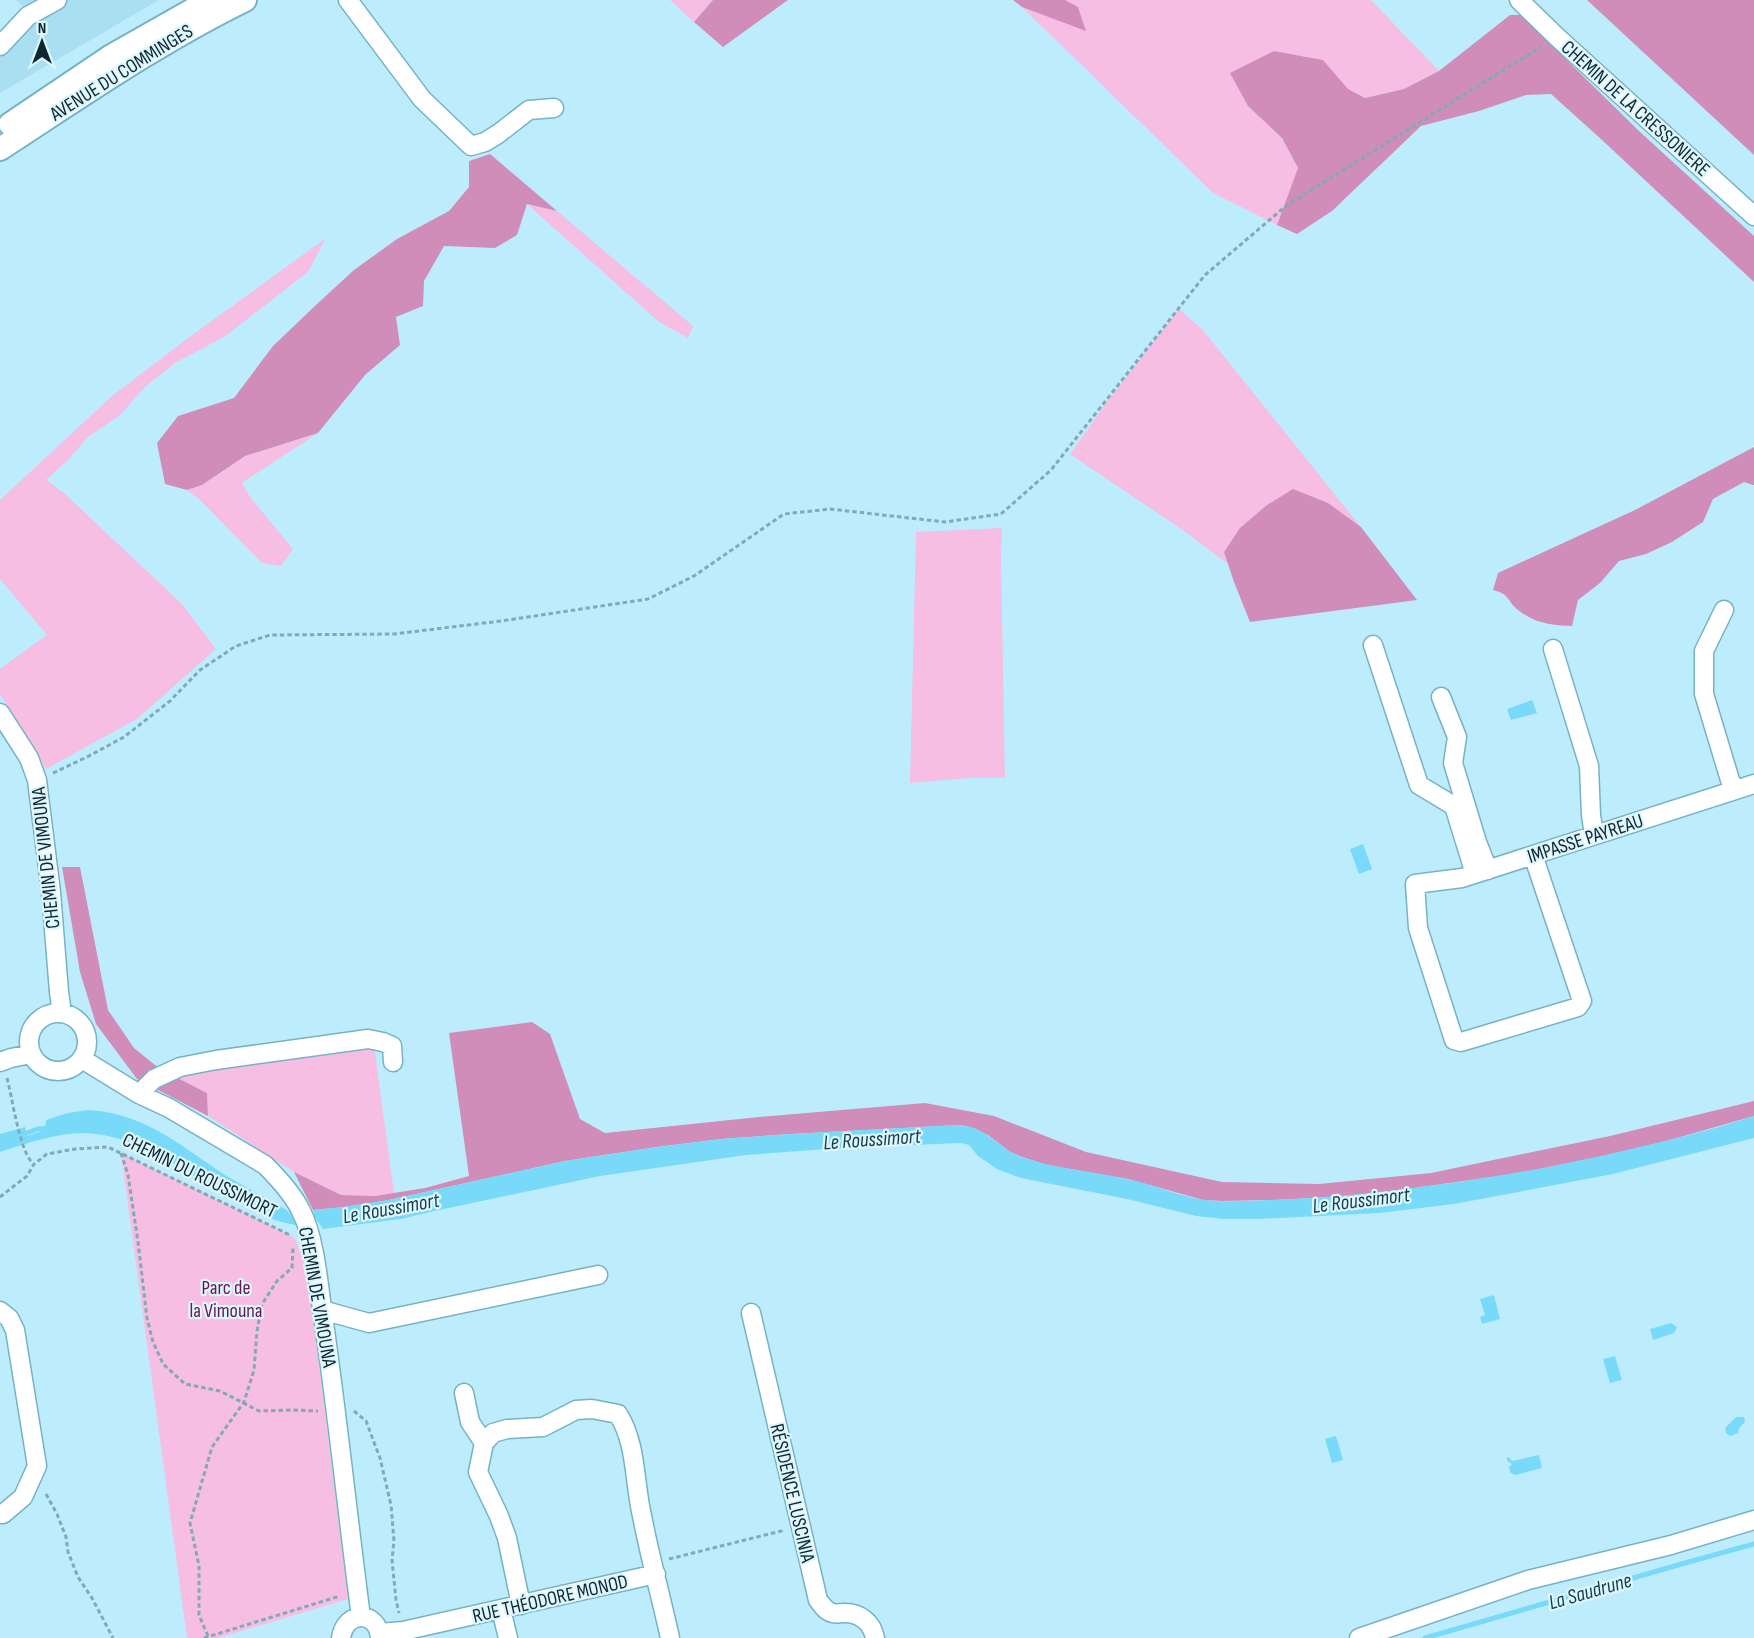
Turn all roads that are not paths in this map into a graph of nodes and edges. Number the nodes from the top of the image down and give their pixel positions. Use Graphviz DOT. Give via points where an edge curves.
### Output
graph roads {
  1 [pos="57,0"];
  2 [pos="210,0"];
  3 [pos="245,0"];
  4 [pos="348,0"];
  5 [pos="1519,0"];
  6 [pos="0,46"];
  7 [pos="554,108"];
  8 [pos="0,131"];
  9 [pos="0,149"];
  10 [pos="1754,216"];
  11 [pos="1724,610"];
  12 [pos="1373,645"];
  13 [pos="1553,649"];
  14 [pos="1440,697"];
  15 [pos="0,713"];
  16 [pos="1754,784"];
  17 [pos="1735,790"];
  18 [pos="1594,835"];
  19 [pos="1533,855"];
  20 [pos="1481,872"];
  21 [pos="62,1013"];
  22 [pos="31,1054"];
  23 [pos="82,1059"];
  24 [pos="1,1062"];
  25 [pos="393,1062"];
  26 [pos="139,1094"];
  27 [pos="598,1275"];
  28 [pos="322,1310"];
  29 [pos="0,1311"];
  30 [pos="751,1313"];
  31 [pos="464,1393"];
  32 [pos="484,1443"];
  33 [pos="0,1514"];
  34 [pos="1754,1521"];
  35 [pos="654,1568"];
  36 [pos="521,1605"];
  37 [pos="501,1609"];
  38 [pos="361,1617"];
  39 [pos="380,1636"];
  40 [pos="341,1638"];
  41 [pos="508,1638"];
  42 [pos="670,1638"];
  43 [pos="875,1638"];
  44 [pos="1359,1638"];
  1 -- 6 [label="street" via="28,16"];
  2 -- 8 [label="main road, AVENUE DU COMMINGES" via="111,56"];
  3 -- 9 [label="main road, AVENUE DU COMMINGES" via="196,25"];
  4 -- 7 [label="street" via="422,99 471,146 498,134 529,110"];
  5 -- 10 [label="street, CHEMIN DE LA CRESSONIERE"];
  11 -- 17 [label="street" via="1704,651 1704,694"];
  12 -- 20 [label="street" via="1419,785 1454,806"];
  13 -- 18 [label="street" via="1589,766"];
  14 -- 20 [label="street" via="1457,737 1453,763 1477,842"];
  15 -- 21 [label="street, CHEMIN DE VIMOUNA" via="29,758 37,780"];
  16 -- 17 [label="street, IMPASSE PAYREAU"];
  17 -- 18 [label="street, IMPASSE PAYREAU"];
  18 -- 19 [label="street, IMPASSE PAYREAU"];
  19 -- 20 [label="street, IMPASSE PAYREAU"];
  19 -- 20 [label="street, IMPASSE PAYREAU" via="1582,1001 1578,1006 1461,1042 1454,1040 1418,928 1415,884"];
  21 -- 22 [label="street" via="47,1015 35,1024 29,1038"];
  21 -- 23 [label="street" via="76,1019 85,1031 87,1045"];
  22 -- 23 [label="street" via="50,1070 68,1070"];
  22 -- 24 [label="street"];
  23 -- 26 [label="street, CHEMIN DE VIMOUNA"];
  25 -- 26 [label="street" via="392,1047 368,1039 180,1067 154,1079"];
  26 -- 28 [label="street, CHEMIN DE VIMOUNA" via="265,1164 277,1178 301,1211 301,1235 316,1267"];
  27 -- 28 [label="street" via="369,1323"];
  28 -- 38 [label="street, CHEMIN DE VIMOUNA"];
  29 -- 33 [label="street" via="15,1330 37,1466 23,1497"];
  30 -- 43 [label="street, RÉSIDENCE LUSCINIA" via="818,1600 833,1613 858,1614 873,1629"];
  31 -- 32 [label="street" via="470,1422"];
  32 -- 35 [label="street" via="493,1433 543,1427 576,1410 618,1414 631,1440 641,1514"];
  32 -- 36 [label="street" via="478,1472 507,1538"];
  34 -- 44 [label="street" via="1528,1580"];
  35 -- 36 [label="street, RUE THÉODORE MONOD"];
  35 -- 42 [label="street, RUE THÉODORE MONOD"];
  36 -- 37 [label="street, RUE THÉODORE MONOD"];
  37 -- 39 [label="street, RUE THÉODORE MONOD"];
  37 -- 41 [label="street"];
  38 -- 39 [label="street" via="377,1625"];
  38 -- 40 [label="street" via="346,1623"];
}
